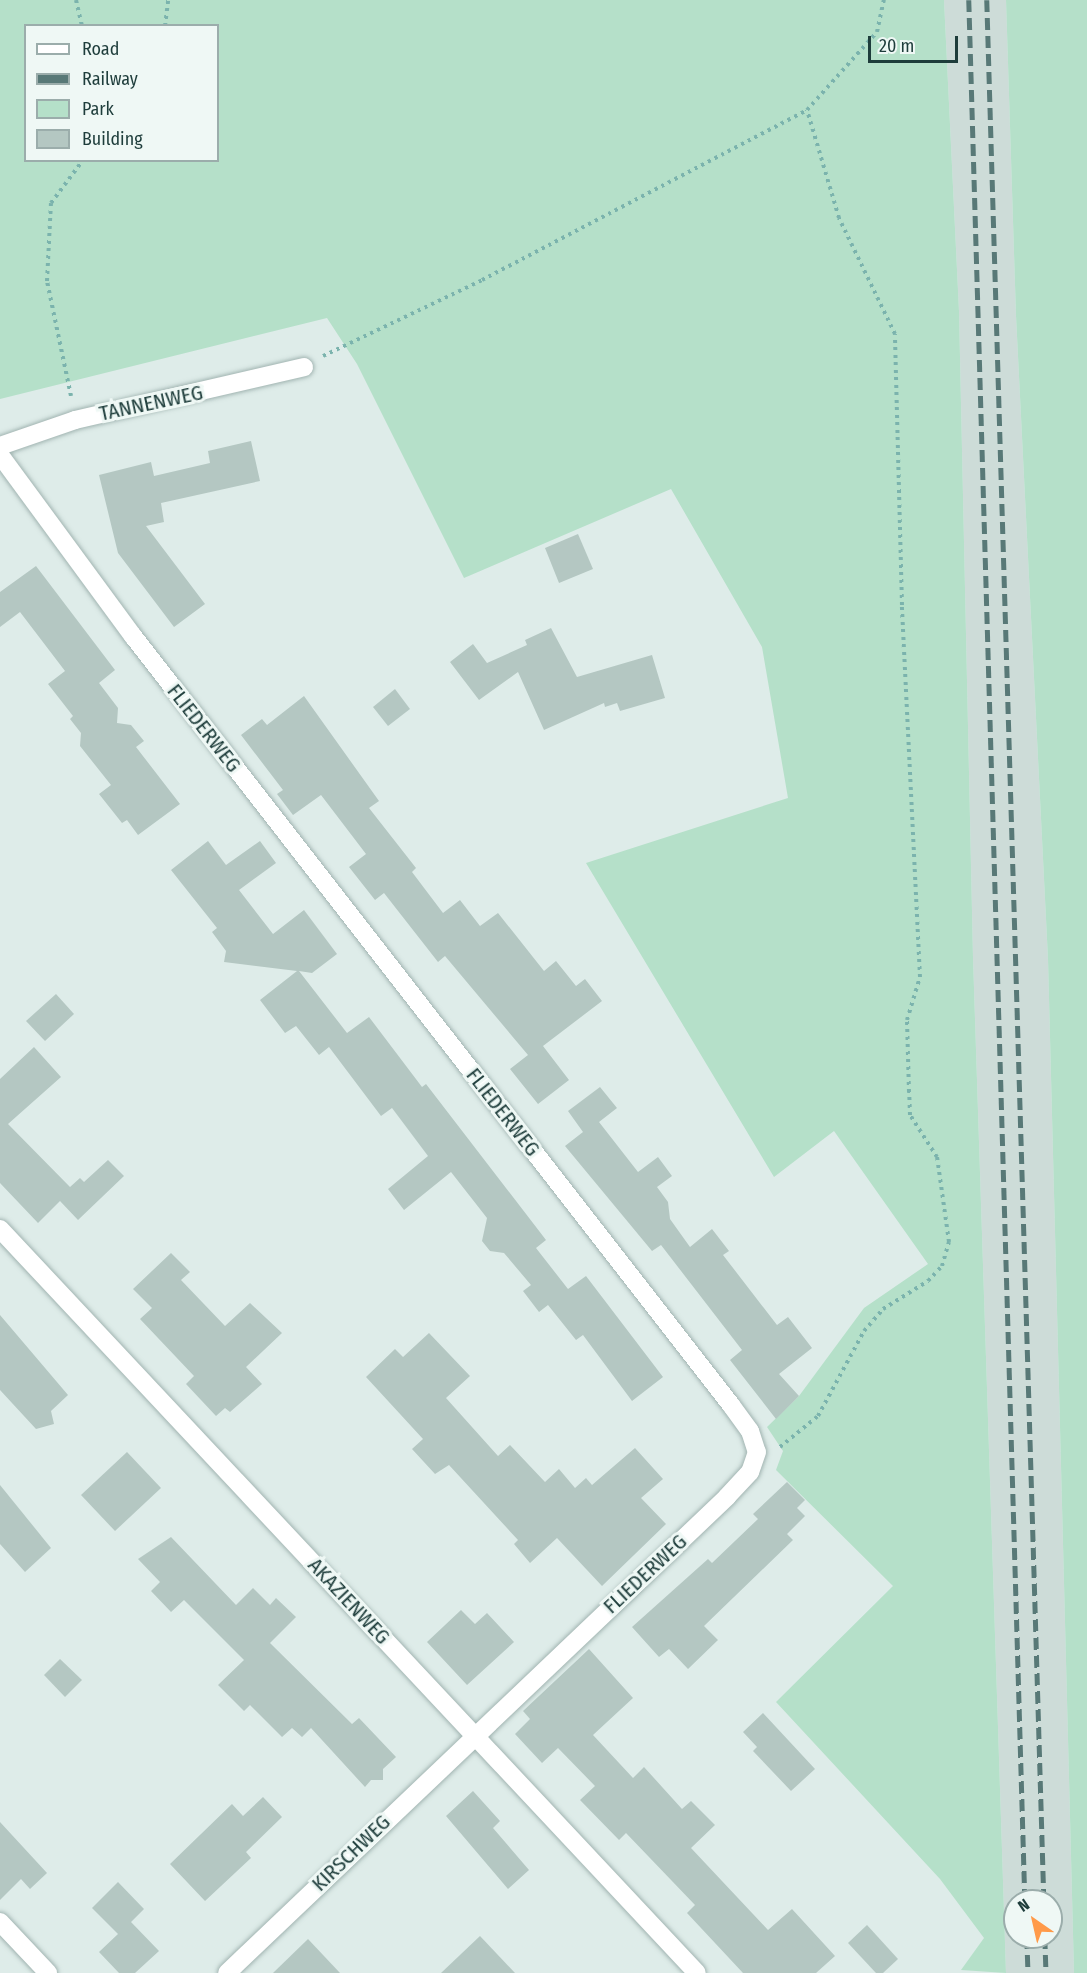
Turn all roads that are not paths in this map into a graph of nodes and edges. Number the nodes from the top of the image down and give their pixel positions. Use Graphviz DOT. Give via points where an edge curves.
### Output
graph roads {
  1 [pos="304,367"];
  2 [pos="0,446"];
  3 [pos="0,456"];
  4 [pos="0,1229"];
  5 [pos="475,1734"];
  6 [pos="0,1922"];
  7 [pos="48,1973"];
  8 [pos="227,1973"];
  9 [pos="698,1973"];
  1 -- 2 [label="street, TANNENWEG" via="75,420"];
  3 -- 5 [label="street, FLIEDERWEG" via="133,636 750,1431 757,1452 750,1472"];
  4 -- 5 [label="street, AKAZIENWEG"];
  5 -- 8 [label="street, KIRSCHWEG"];
  5 -- 9 [label="street, AKAZIENWEG"];
  6 -- 7 [label="street"];
}
